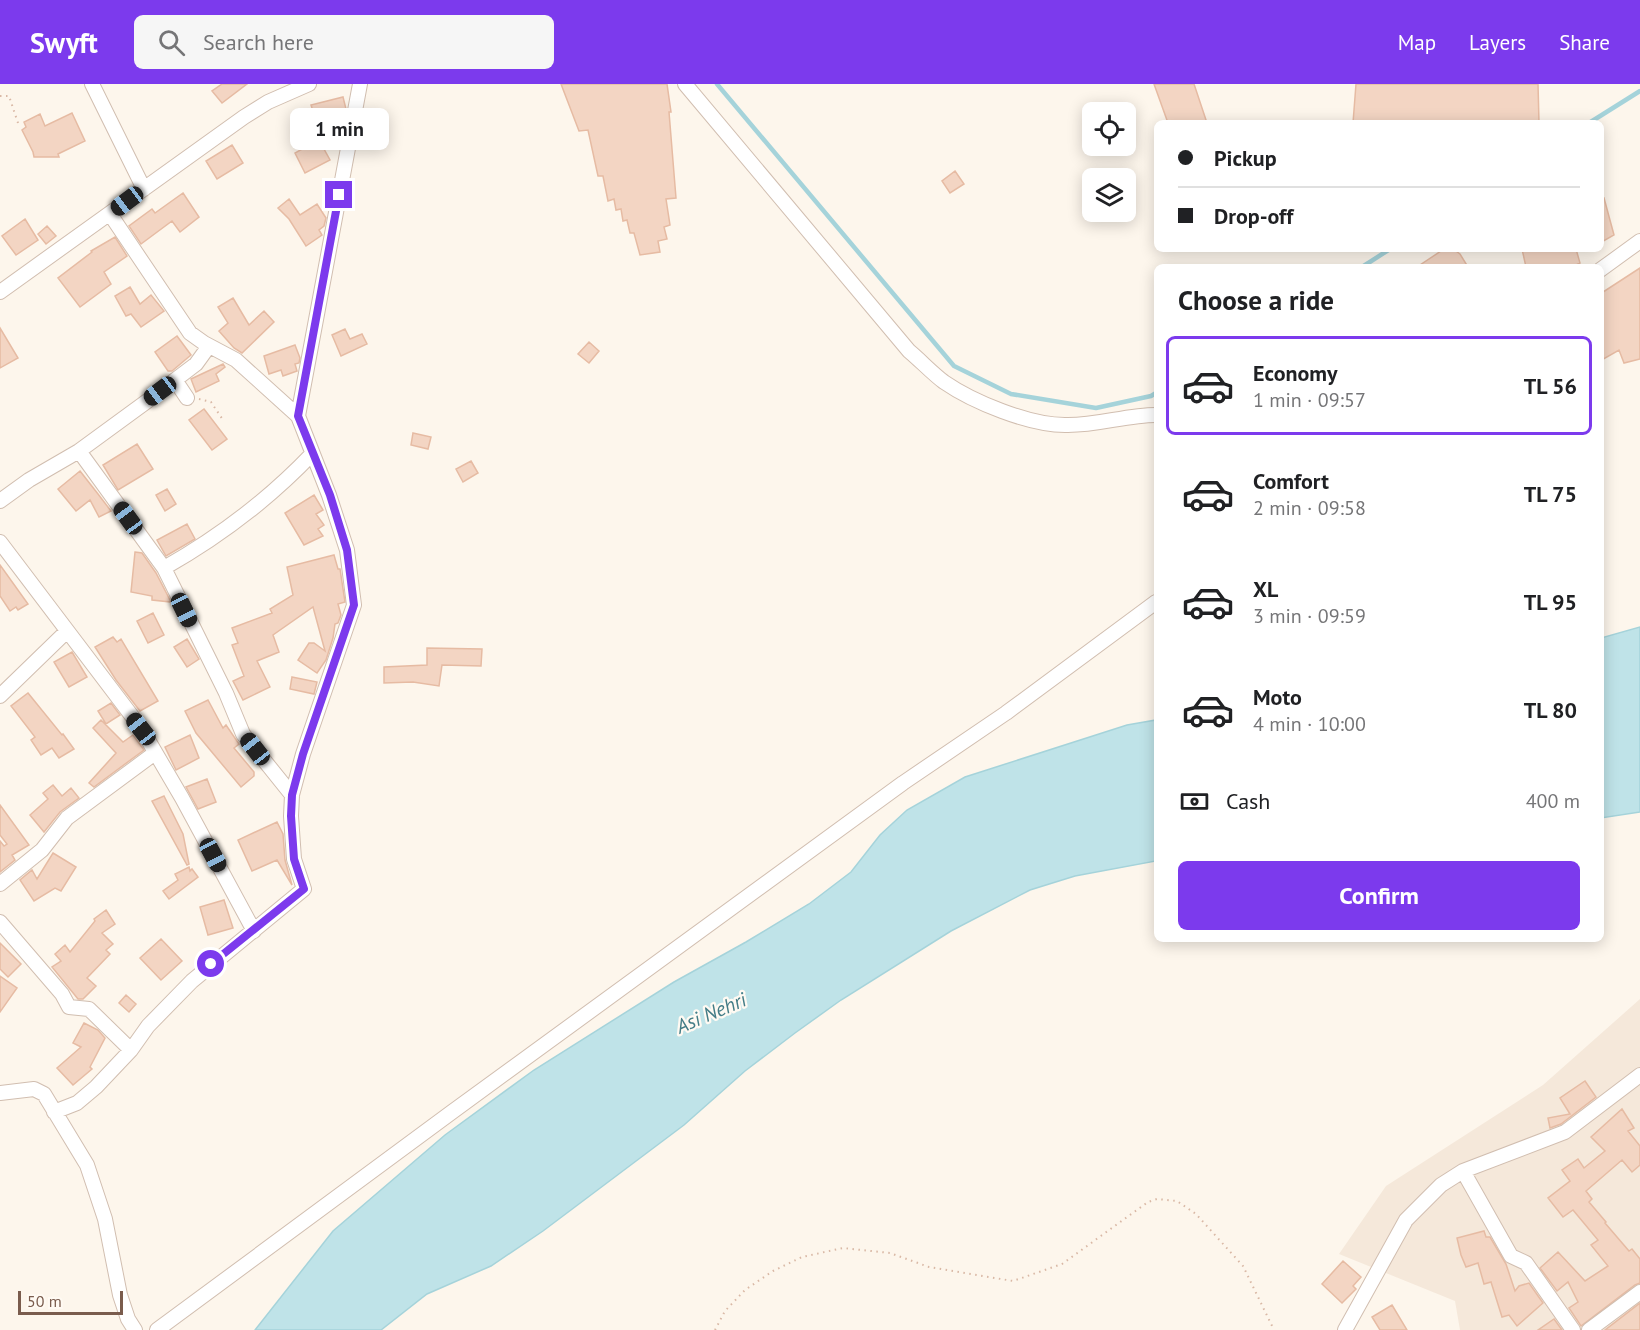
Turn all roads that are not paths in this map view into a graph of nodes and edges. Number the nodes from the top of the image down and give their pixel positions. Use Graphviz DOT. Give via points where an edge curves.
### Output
graph roads {
  1 [pos="92,84"];
  2 [pos="309,84"];
  3 [pos="360,84"];
  4 [pos="684,84"];
  5 [pos="144,189"];
  6 [pos="110,214"];
  7 [pos="1640,241"];
  8 [pos="1604,267"];
  9 [pos="0,292"];
  10 [pos="209,346"];
  11 [pos="175,380"];
  12 [pos="188,398"];
  13 [pos="1154,415"];
  14 [pos="298,416"];
  15 [pos="79,450"];
  16 [pos="312,454"];
  17 [pos="0,501"];
  18 [pos="0,542"];
  19 [pos="164,568"];
  20 [pos="1154,603"];
  21 [pos="67,631"];
  22 [pos="0,696"];
  23 [pos="155,753"];
  24 [pos="292,795"];
  25 [pos="0,884"];
  26 [pos="0,922"];
  27 [pos="254,931"];
  28 [pos="131,1050"];
  29 [pos="1640,1075"];
  30 [pos="0,1093"];
  31 [pos="54,1112"];
  32 [pos="1463,1171"];
  33 [pos="1640,1292"];
  34 [pos="135,1330"];
  35 [pos="157,1330"];
  36 [pos="1345,1330"];
  37 [pos="1573,1330"];
  38 [pos="1588,1330"];
  1 -- 5 [label="street"];
  2 -- 5 [label="street" via="244,117"];
  3 -- 14 [label="street"];
  4 -- 13 [label="street" via="909,351 943,381 983,404 1063,426"];
  5 -- 6 [label="street"];
  6 -- 9 [label="street"];
  6 -- 10 [label="street" via="190,333"];
  7 -- 8 [label="street"];
  10 -- 11 [label="street" via="196,364"];
  10 -- 14 [label="street" via="236,360"];
  11 -- 12 [label="street"];
  11 -- 15 [label="street"];
  14 -- 16 [label="street"];
  15 -- 17 [label="street"];
  15 -- 19 [label="street"];
  16 -- 19 [label="street" via="234,524"];
  16 -- 24 [label="street" via="347,550 354,605"];
  18 -- 21 [label="street"];
  19 -- 24 [label="street" via="243,734"];
  20 -- 35 [label="street"];
  21 -- 22 [label="street"];
  21 -- 23 [label="street"];
  23 -- 25 [label="street" via="67,819 42,850"];
  23 -- 27 [label="street"];
  24 -- 27 [label="street" via="294,859 304,889"];
  26 -- 28 [label="street" via="69,1007 89,1009"];
  27 -- 28 [label="street" via="192,981 148,1026"];
  28 -- 31 [label="street" via="77,1103"];
  29 -- 32 [label="street" via="1565,1132"];
  30 -- 31 [label="street" via="34,1089 44,1094"];
  31 -- 34 [label="street" via="87,1165 105,1219 120,1295"];
  32 -- 36 [label="street" via="1441,1185 1406,1220"];
  32 -- 37 [label="street" via="1511,1256 1526,1263"];
  33 -- 38 [label="street"];
}
